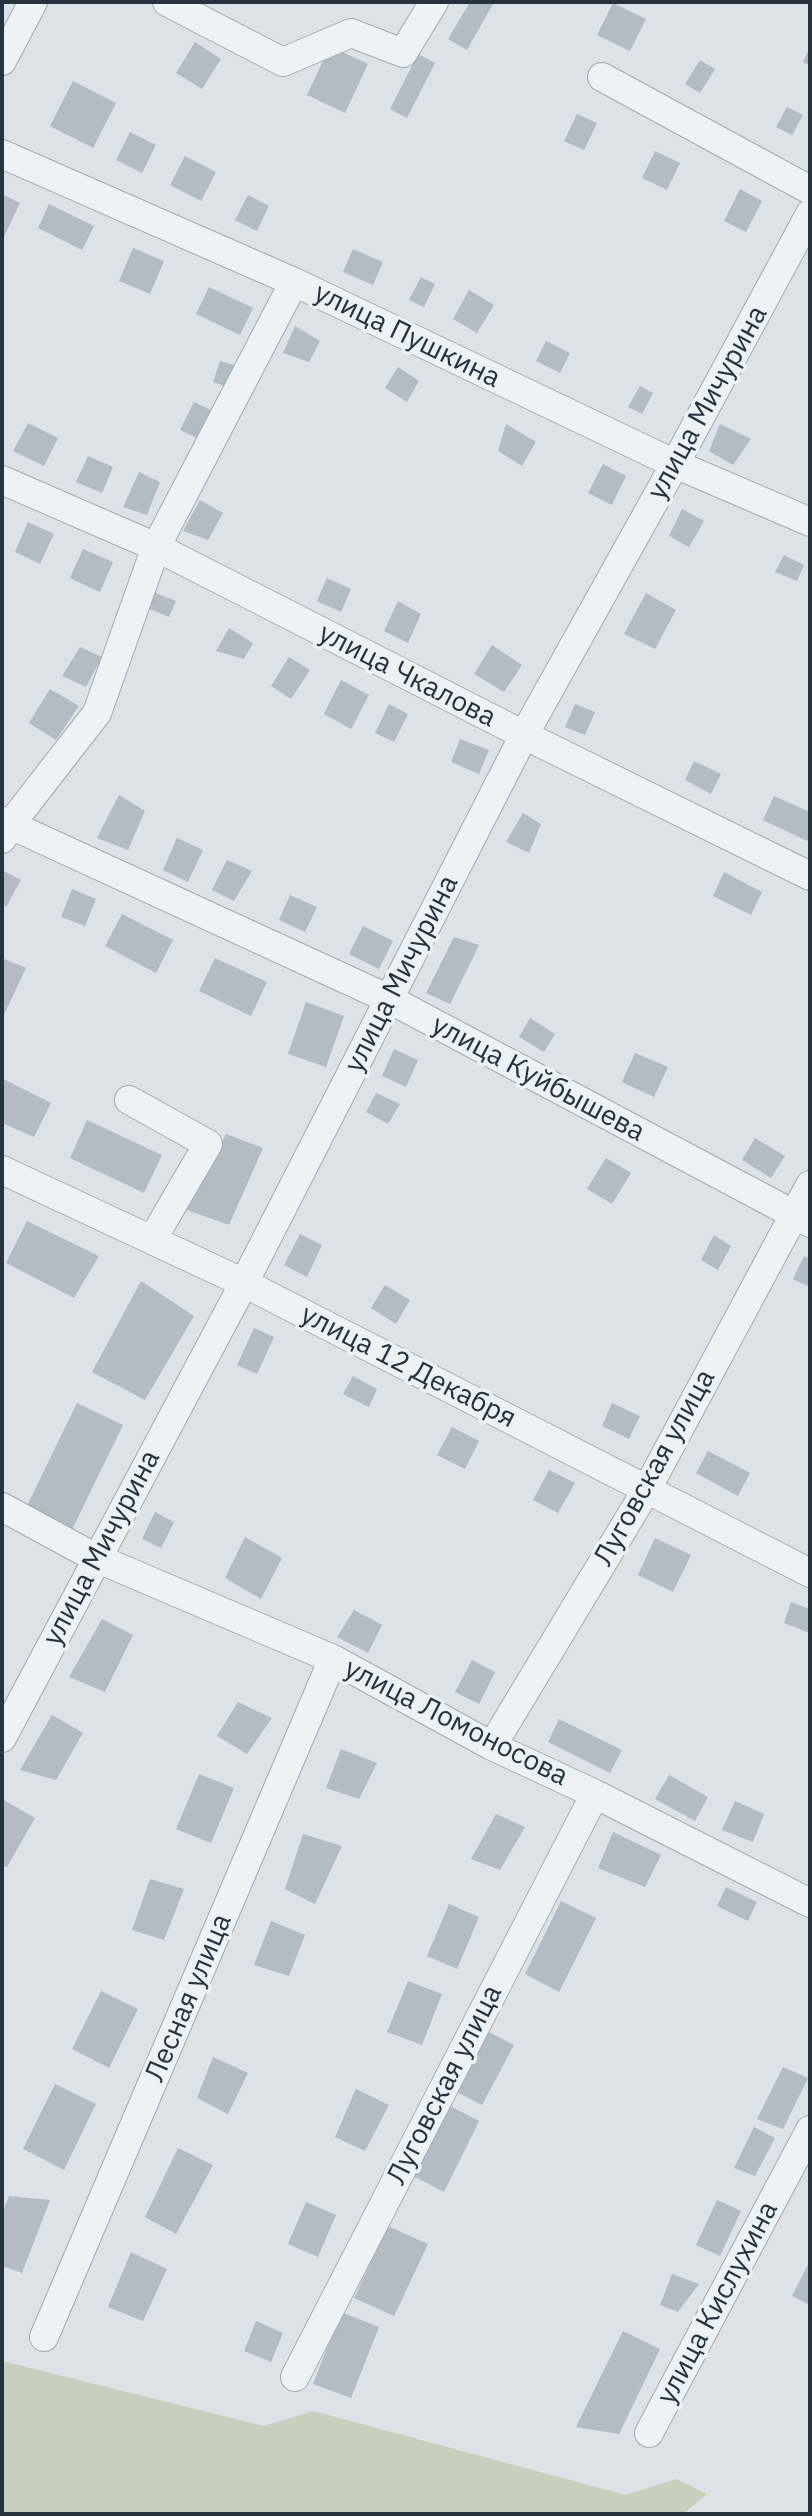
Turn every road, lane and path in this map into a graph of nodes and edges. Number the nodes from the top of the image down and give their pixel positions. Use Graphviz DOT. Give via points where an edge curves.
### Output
graph roads {
  1 [pos="33,2"];
  2 [pos="167,2"];
  3 [pos="434,2"];
  4 [pos="2,61"];
  5 [pos="602,77"];
  6 [pos="2,154"];
  7 [pos="810,190"];
  8 [pos="810,214"];
  9 [pos="294,282"];
  10 [pos="675,464"];
  11 [pos="2,480"];
  12 [pos="810,522"];
  13 [pos="156,547"];
  14 [pos="524,735"];
  15 [pos="5,828"];
  16 [pos="810,876"];
  17 [pos="389,999"];
  18 [pos="129,1100"];
  19 [pos="2,1170"];
  20 [pos="810,1185"];
  21 [pos="801,1219"];
  22 [pos="152,1240"];
  23 [pos="244,1283"];
  24 [pos="647,1489"];
  25 [pos="2,1507"];
  26 [pos="96,1558"];
  27 [pos="810,1573"];
  28 [pos="333,1659"];
  29 [pos="2,1738"];
  30 [pos="492,1746"];
  31 [pos="595,1794"];
  32 [pos="810,1903"];
  33 [pos="810,2130"];
  34 [pos="44,2337"];
  35 [pos="295,2377"];
  36 [pos="649,2433"];
  1 -- 4 [label="street"];
  2 -- 3 [label="street" via="283,62 351,33 403,53"];
  5 -- 7 [label="street"];
  6 -- 9 [label="street, улица Пушкина"];
  8 -- 10 [label="street, улица Мичурина"];
  9 -- 10 [label="street, улица Пушкина"];
  9 -- 13 [label="street"];
  10 -- 12 [label="street, улица Пушкина"];
  10 -- 14 [label="street, улица Мичурина"];
  11 -- 13 [label="street, улица Чкалова"];
  13 -- 14 [label="street, улица Чкалова"];
  13 -- 15 [label="street" via="97,713"];
  14 -- 16 [label="street, улица Чкалова"];
  14 -- 17 [label="street, улица Мичурина"];
  15 -- 17 [label="street, улица Куйбышева"];
  17 -- 21 [label="street, улица Куйбышева"];
  17 -- 23 [label="street, улица Мичурина"];
  18 -- 22 [label="street" via="208,1144"];
  19 -- 22 [label="street, улица 12 Декабря"];
  20 -- 21 [label="street, Луговская улица"];
  21 -- 24 [label="street, Луговская улица"];
  22 -- 23 [label="street, улица 12 Декабря"];
  23 -- 24 [label="street, улица 12 Декабря"];
  23 -- 26 [label="street, улица Мичурина"];
  24 -- 27 [label="street, улица 12 Декабря"];
  24 -- 30 [label="street, Луговская улица"];
  25 -- 26 [label="street, улица Ломоносова"];
  26 -- 28 [label="street, улица Ломоносова"];
  26 -- 29 [label="street, улица Мичурина"];
  28 -- 30 [label="street, улица Ломоносова"];
  28 -- 34 [label="street, Лесная улица"];
  30 -- 31 [label="street, улица Ломоносова"];
  31 -- 32 [label="street, улица Ломоносова"];
  31 -- 35 [label="street, Луговская улица"];
  33 -- 36 [label="street, улица Кислухина"];
}
